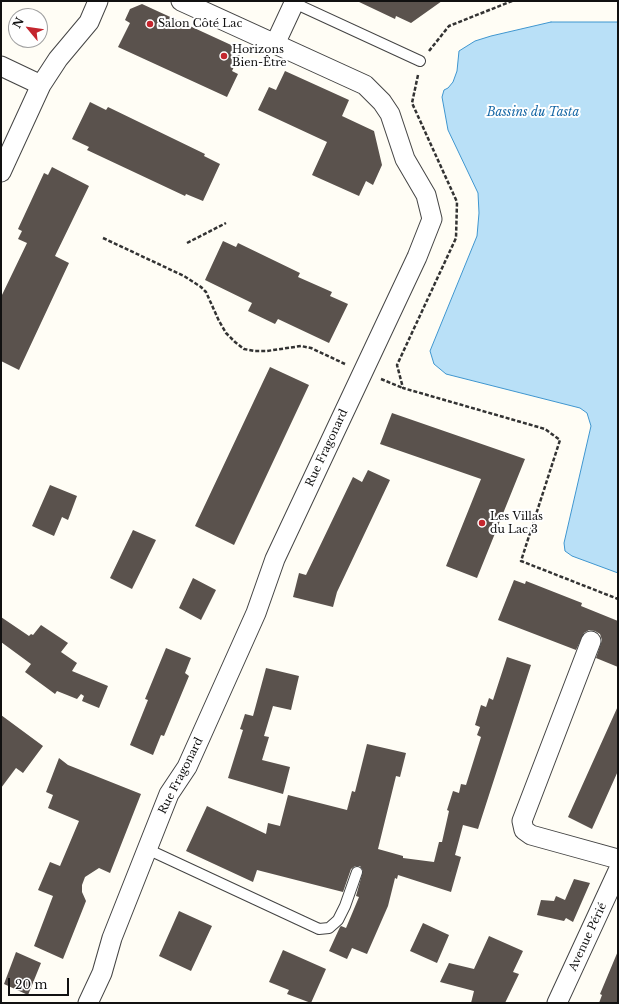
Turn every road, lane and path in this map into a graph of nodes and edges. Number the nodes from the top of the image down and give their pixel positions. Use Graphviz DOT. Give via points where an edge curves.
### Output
graph roads {
  1 [pos="98,1"];
  2 [pos="181,1"];
  3 [pos="512,1"];
  4 [pos="293,2"];
  5 [pos="275,44"];
  6 [pos="420,62"];
  7 [pos="1,66"];
  8 [pos="41,85"];
  9 [pos="1,172"];
  10 [pos="226,223"];
  11 [pos="103,238"];
  12 [pos="187,243"];
  13 [pos="363,372"];
  14 [pos="403,388"];
  15 [pos="618,599"];
  16 [pos="591,641"];
  17 [pos="147,850"];
  18 [pos="618,858"];
  19 [pos="618,871"];
  20 [pos="357,872"];
  21 [pos="88,1003"];
  22 [pos="557,1003"];
  1 -- 8 [label="street" via="89,22 58,59"];
  2 -- 5 [label="street, Rue Fragonard"];
  3 -- 6 [label="path" via="449,26"];
  4 -- 5 [label="street"];
  4 -- 6 [label="lane"];
  5 -- 13 [label="street, Rue Fragonard" via="365,85 390,114 405,159 426,195 432,219"];
  6 -- 14 [label="path" via="412,103 457,202 456,238 397,364"];
  7 -- 8 [label="street"];
  8 -- 9 [label="street"];
  10 -- 12 [label="path"];
  11 -- 13 [label="path" via="184,276 201,287 226,332 244,349 267,351 301,346 311,348"];
  13 -- 14 [label="path"];
  13 -- 17 [label="street, Rue Fragonard" via="275,559 256,613 187,767 169,794"];
  14 -- 15 [label="path" via="545,428 560,440 521,561"];
  16 -- 18 [label="street" via="522,821 524,830 531,835"];
  17 -- 20 [label="lane" via="319,929 329,928 338,920 346,906"];
  17 -- 21 [label="street, Rue Fragonard" via="112,938 102,973"];
  19 -- 22 [label="street, Avenue Périé"];
}
